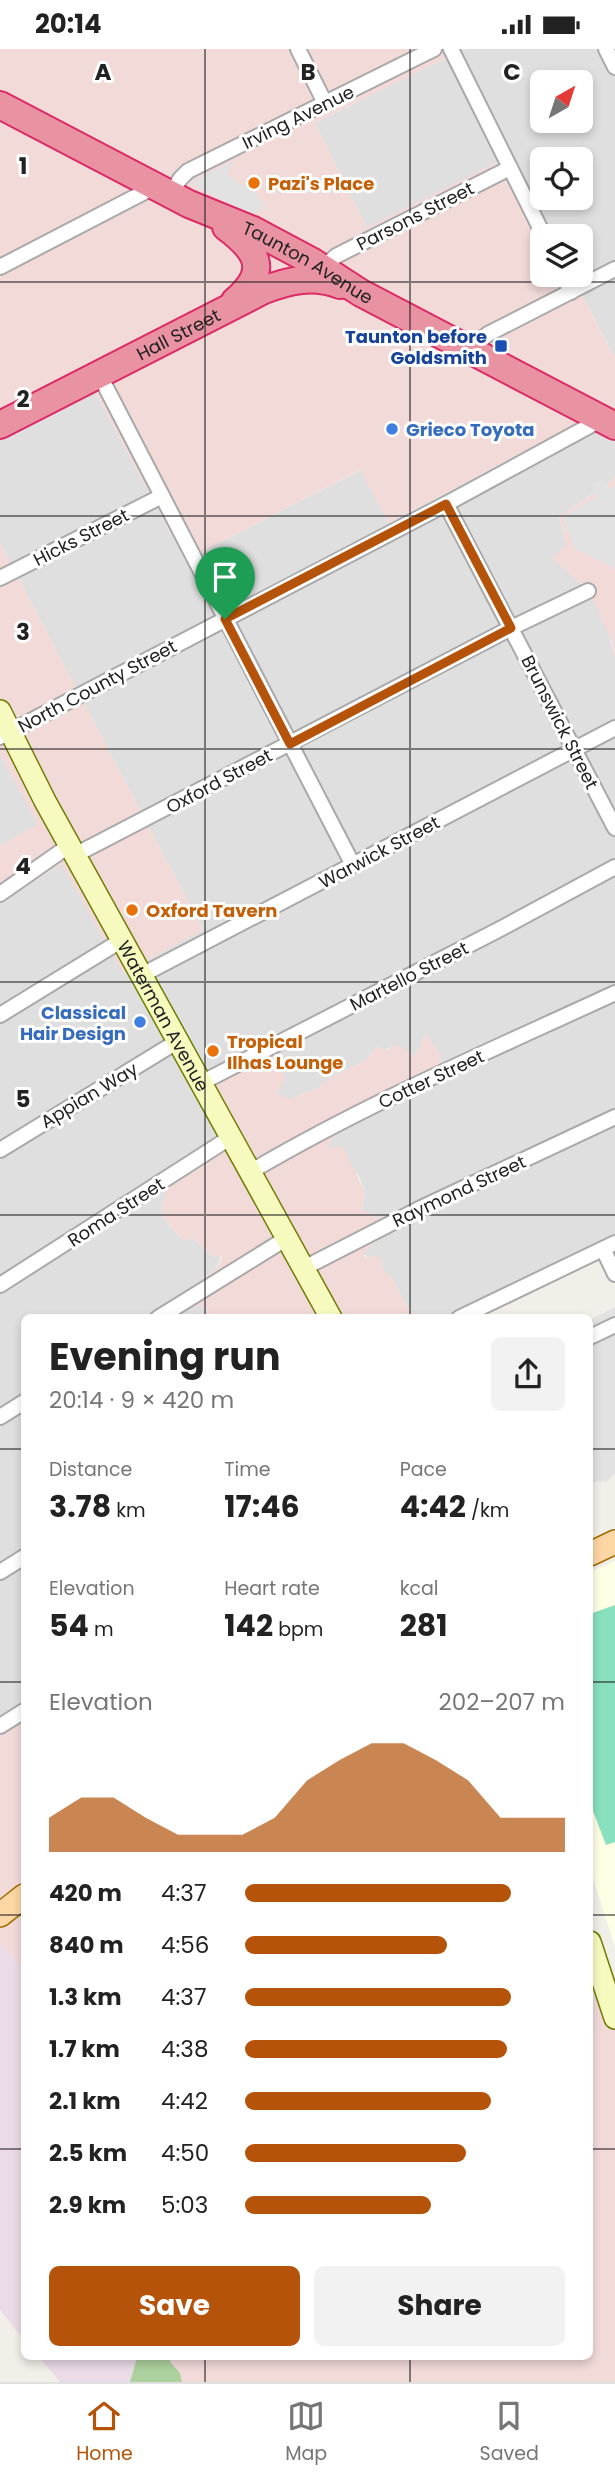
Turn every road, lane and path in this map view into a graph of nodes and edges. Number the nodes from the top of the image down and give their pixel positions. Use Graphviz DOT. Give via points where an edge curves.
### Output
graph roads {
  1 [pos="298,49"];
  2 [pos="434,49"];
  3 [pos="451,49"];
  4 [pos="606,49"];
  5 [pos="615,67"];
  6 [pos="325,103"];
  7 [pos="0,105"];
  8 [pos="510,168"];
  9 [pos="172,194"];
  10 [pos="538,224"];
  11 [pos="0,267"];
  12 [pos="323,268"];
  13 [pos="615,269"];
  14 [pos="569,287"];
  15 [pos="571,292"];
  16 [pos="362,293"];
  17 [pos="222,310"];
  18 [pos="469,350"];
  19 [pos="99,374"];
  20 [pos="609,422"];
  21 [pos="0,425"];
  22 [pos="162,496"];
  23 [pos="446,504"];
  24 [pos="0,578"];
  25 [pos="588,591"];
  26 [pos="225,619"];
  27 [pos="511,628"];
  28 [pos="0,711"];
  29 [pos="615,728"];
  30 [pos="5,734"];
  31 [pos="290,744"];
  32 [pos="574,751"];
  33 [pos="615,828"];
  34 [pos="72,850"];
  35 [pos="353,865"];
  36 [pos="615,867"];
  37 [pos="0,894"];
  38 [pos="122,940"];
  39 [pos="142,975"];
  40 [pos="615,993"];
  41 [pos="0,1015"];
  42 [pos="178,1041"];
  43 [pos="201,1083"];
  44 [pos="615,1117"];
  45 [pos="231,1137"];
  46 [pos="0,1150"];
  47 [pos="250,1172"];
  48 [pos="287,1238"];
  49 [pos="609,1246"];
  50 [pos="304,1268"];
  51 [pos="615,1273"];
  52 [pos="0,1285"];
  53 [pos="164,1314"];
  54 [pos="329,1314"];
  55 [pos="467,1314"];
  56 [pos="615,1325"];
  57 [pos="593,1336"];
  58 [pos="21,1404"];
  59 [pos="0,1417"];
  60 [pos="615,1542"];
  61 [pos="593,1553"];
  62 [pos="21,1559"];
  63 [pos="0,1572"];
  64 [pos="21,1713"];
  65 [pos="0,1726"];
  66 [pos="21,1898"];
  67 [pos="0,1915"];
  68 [pos="593,1951"];
  69 [pos="615,2018"];
  1 -- 6 [label="street"];
  2 -- 6 [label="street, Irving Avenue"];
  3 -- 8 [label="street"];
  4 -- 5 [label="street"];
  6 -- 9 [label="street, Irving Avenue" via="185,173"];
  7 -- 9 [label="highway, Taunton Avenue"];
  8 -- 10 [label="street"];
  8 -- 12 [label="street, Parsons Street" via="336,256"];
  9 -- 11 [label="street"];
  9 -- 12 [label="highway, Taunton Avenue"];
  9 -- 17 [label="highway" via="241,239 255,256 253,280"];
  12 -- 16 [label="highway, Taunton Avenue"];
  13 -- 15 [label="street"];
  14 -- 15 [label="street"];
  15 -- 18 [label="street" via="488,334"];
  16 -- 17 [label="highway, Hall Street" via="327,281 302,279"];
  16 -- 18 [label="highway, Taunton Avenue"];
  17 -- 19 [label="highway, Hall Street"];
  18 -- 20 [label="highway, Taunton Avenue"];
  19 -- 21 [label="highway, Hall Street"];
  19 -- 22 [label="street"];
  20 -- 23 [label="street, North County Street"];
  22 -- 24 [label="street, Hicks Street"];
  22 -- 26 [label="street"];
  23 -- 26 [label="street, North County Street"];
  23 -- 27 [label="street, Brunswick Street"];
  25 -- 27 [label="street, Oxford Street"];
  26 -- 30 [label="street, North County Street"];
  26 -- 31 [label="street"];
  27 -- 31 [label="street, Oxford Street"];
  27 -- 32 [label="street, Brunswick Street"];
  28 -- 30 [label="main road, Waterman Avenue"];
  29 -- 32 [label="street, Warwick Street"];
  30 -- 34 [label="main road, Waterman Avenue"];
  31 -- 34 [label="street, Oxford Street"];
  31 -- 35 [label="street"];
  32 -- 33 [label="street, Brunswick Street"];
  32 -- 35 [label="street, Warwick Street"];
  34 -- 37 [label="street, Oxford Street"];
  34 -- 38 [label="main road, Waterman Avenue"];
  35 -- 39 [label="street, Warwick Street"];
  36 -- 43 [label="street, Martello Street"];
  38 -- 39 [label="main road, Waterman Avenue"];
  38 -- 41 [label="street"];
  39 -- 42 [label="main road, Waterman Avenue"];
  40 -- 47 [label="street, Cotter Street" via="391,1097"];
  42 -- 43 [label="main road, Waterman Avenue"];
  42 -- 46 [label="street, Appian Way"];
  43 -- 45 [label="main road, Waterman Avenue"];
  44 -- 50 [label="street, Raymond Street"];
  45 -- 47 [label="main road, Waterman Avenue"];
  45 -- 52 [label="street, Roma Street"];
  47 -- 48 [label="main road, Waterman Avenue"];
  48 -- 50 [label="main road, Waterman Avenue"];
  48 -- 53 [label="street"];
  49 -- 51 [label="street"];
  49 -- 55 [label="street"];
  50 -- 54 [label="main road, Waterman Avenue"];
  56 -- 57 [label="street"];
  58 -- 59 [label="street"];
  60 -- 61 [label="main road"];
  62 -- 63 [label="street"];
  64 -- 65 [label="street"];
  66 -- 67 [label="main road"];
  68 -- 69 [label="main road"];
}
